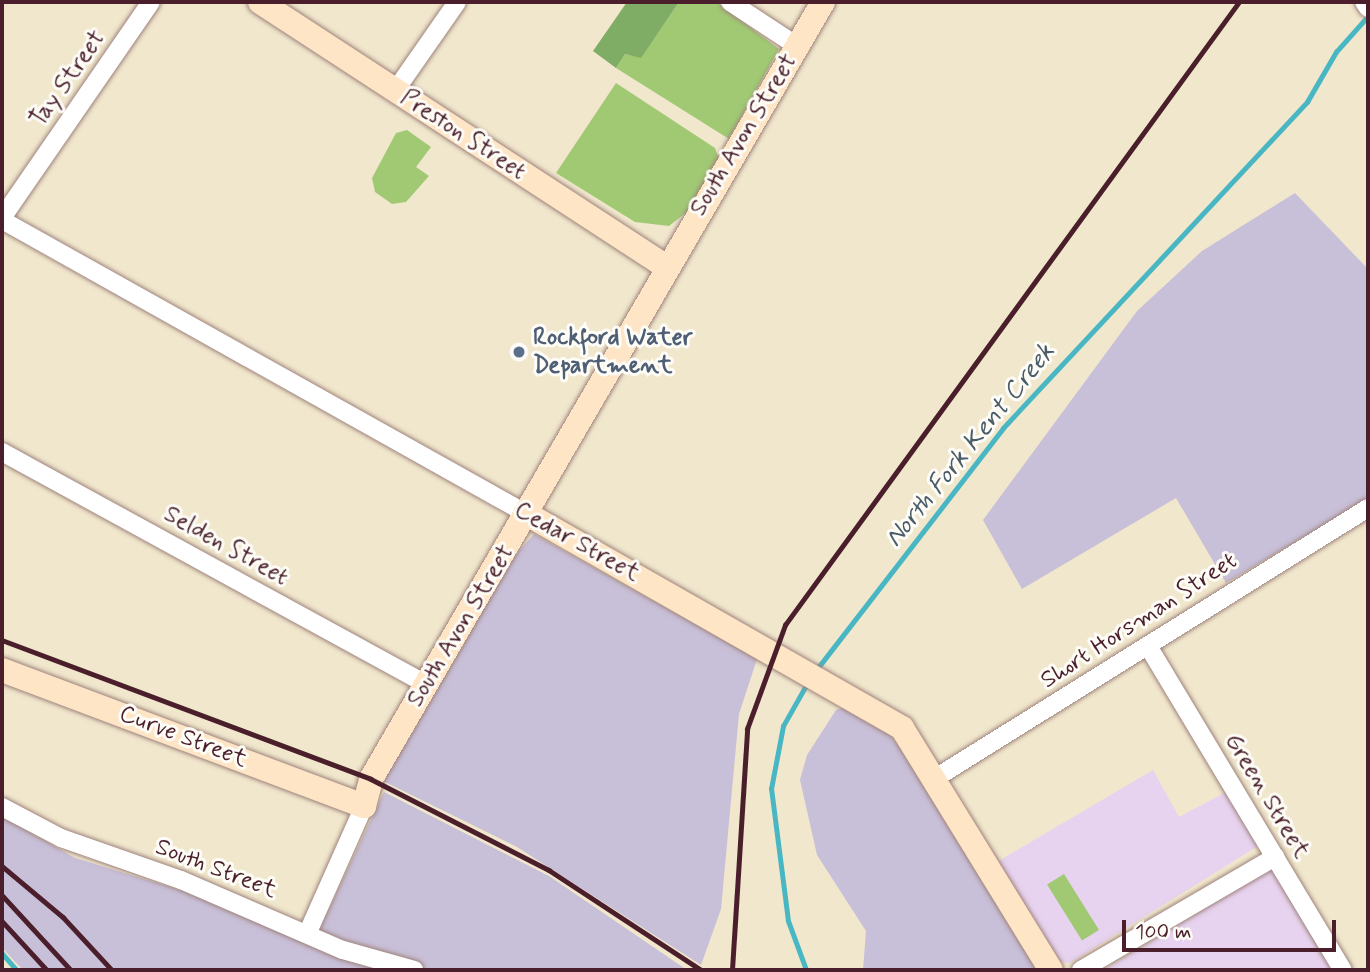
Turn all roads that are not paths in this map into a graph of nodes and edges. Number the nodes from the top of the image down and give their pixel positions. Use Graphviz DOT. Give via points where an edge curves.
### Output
graph roads {
  1 [pos="151,2"];
  2 [pos="260,2"];
  3 [pos="457,2"];
  4 [pos="730,2"];
  5 [pos="822,2"];
  6 [pos="1364,2"];
  7 [pos="1368,8"];
  8 [pos="797,46"];
  9 [pos="395,90"];
  10 [pos="2,219"];
  11 [pos="666,267"];
  12 [pos="2,452"];
  13 [pos="1368,508"];
  14 [pos="527,514"];
  15 [pos="1149,646"];
  16 [pos="2,670"];
  17 [pos="426,684"];
  18 [pos="937,777"];
  19 [pos="363,806"];
  20 [pos="2,807"];
  21 [pos="1275,857"];
  22 [pos="308,932"];
  23 [pos="414,970"];
  24 [pos="1051,970"];
  25 [pos="1081,970"];
  26 [pos="1343,970"];
  1 -- 10 [label="street, Tay Street"];
  2 -- 9 [label="street, Preston Street"];
  3 -- 9 [label="street"];
  4 -- 8 [label="street"];
  5 -- 8 [label="street, South Avon Street"];
  6 -- 7 [label="street"];
  8 -- 11 [label="street, South Avon Street"];
  9 -- 11 [label="street, Preston Street"];
  10 -- 14 [label="street, Cedar Street"];
  11 -- 14 [label="street, South Avon Street"];
  12 -- 17 [label="street, Selden Street"];
  13 -- 15 [label="street, Short Horsman Street"];
  14 -- 17 [label="street, South Avon Street"];
  14 -- 18 [label="street, Cedar Street" via="841,689 902,728"];
  15 -- 18 [label="street, Short Horsman Street"];
  15 -- 21 [label="street, Green Street"];
  16 -- 19 [label="street, Curve Street"];
  17 -- 19 [label="street, South Avon Street" via="371,779"];
  18 -- 24 [label="street, Cedar Street"];
  19 -- 22 [label="street, South Avon Street"];
  20 -- 22 [label="street, South Street" via="61,838"];
  21 -- 25 [label="street"];
  21 -- 26 [label="street, Green Street"];
  22 -- 23 [label="street, South Street"];
}
